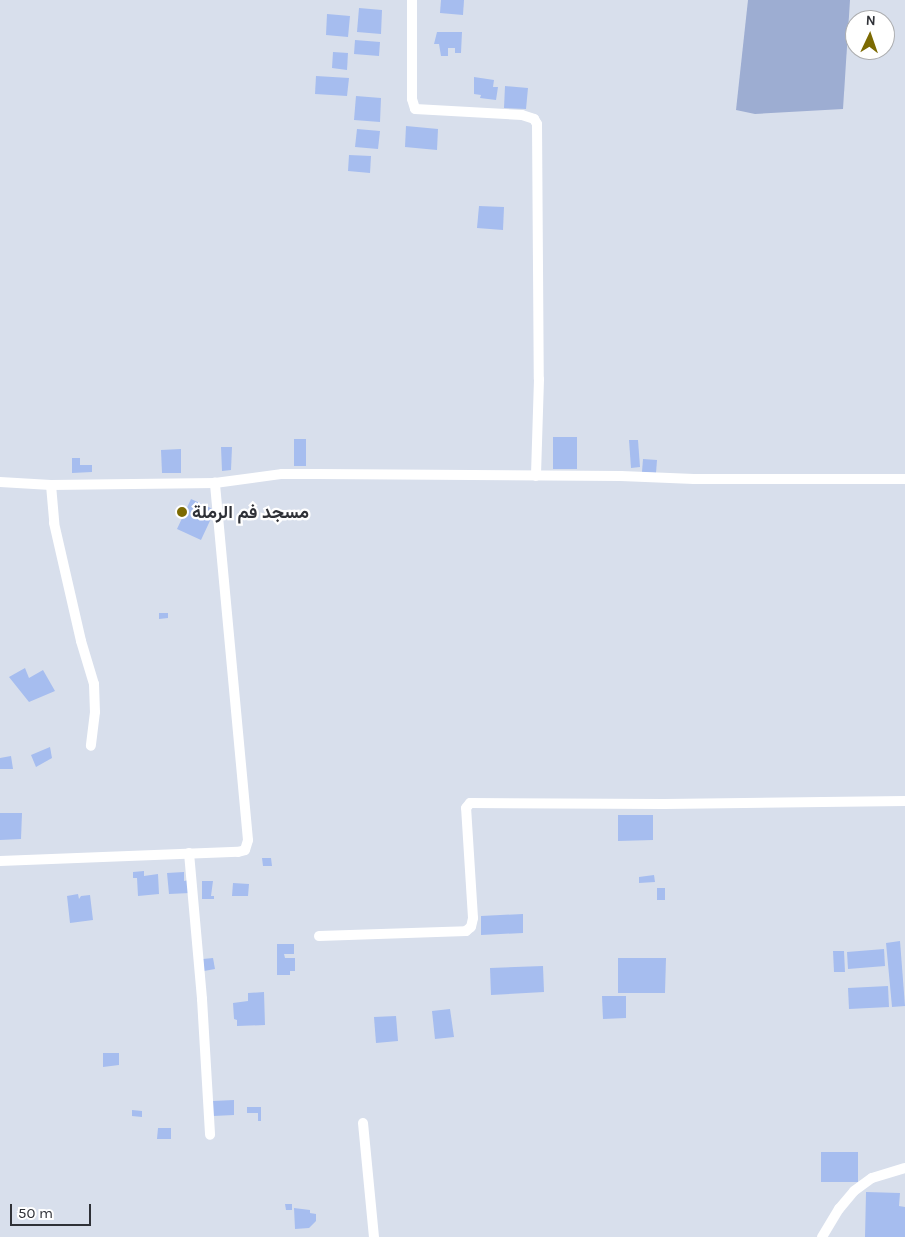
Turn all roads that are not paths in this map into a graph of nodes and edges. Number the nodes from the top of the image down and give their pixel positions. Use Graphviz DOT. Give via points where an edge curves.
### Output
graph roads {
  1 [pos="412,0"];
  2 [pos="536,476"];
  3 [pos="905,479"];
  4 [pos="0,482"];
  5 [pos="215,483"];
  6 [pos="51,485"];
  7 [pos="91,746"];
  8 [pos="905,801"];
  9 [pos="189,853"];
  10 [pos="0,861"];
  11 [pos="319,936"];
  12 [pos="363,1123"];
  13 [pos="210,1135"];
  14 [pos="905,1168"];
  15 [pos="374,1237"];
  16 [pos="822,1237"];
  1 -- 2 [label="street" via="412,99 415,109 522,115 534,119 537,124 539,379"];
  2 -- 3 [label="street" via="694,480"];
  2 -- 5 [label="street" via="291,474"];
  4 -- 6 [label="street"];
  5 -- 6 [label="street"];
  5 -- 9 [label="street" via="248,840 245,850 238,852"];
  6 -- 7 [label="street" via="54,523 94,684"];
  8 -- 11 [label="street" via="470,803 466,808 473,918 466,932"];
  9 -- 10 [label="street"];
  9 -- 13 [label="street"];
  12 -- 15 [label="street"];
  14 -- 16 [label="street" via="872,1178 854,1191"];
}
